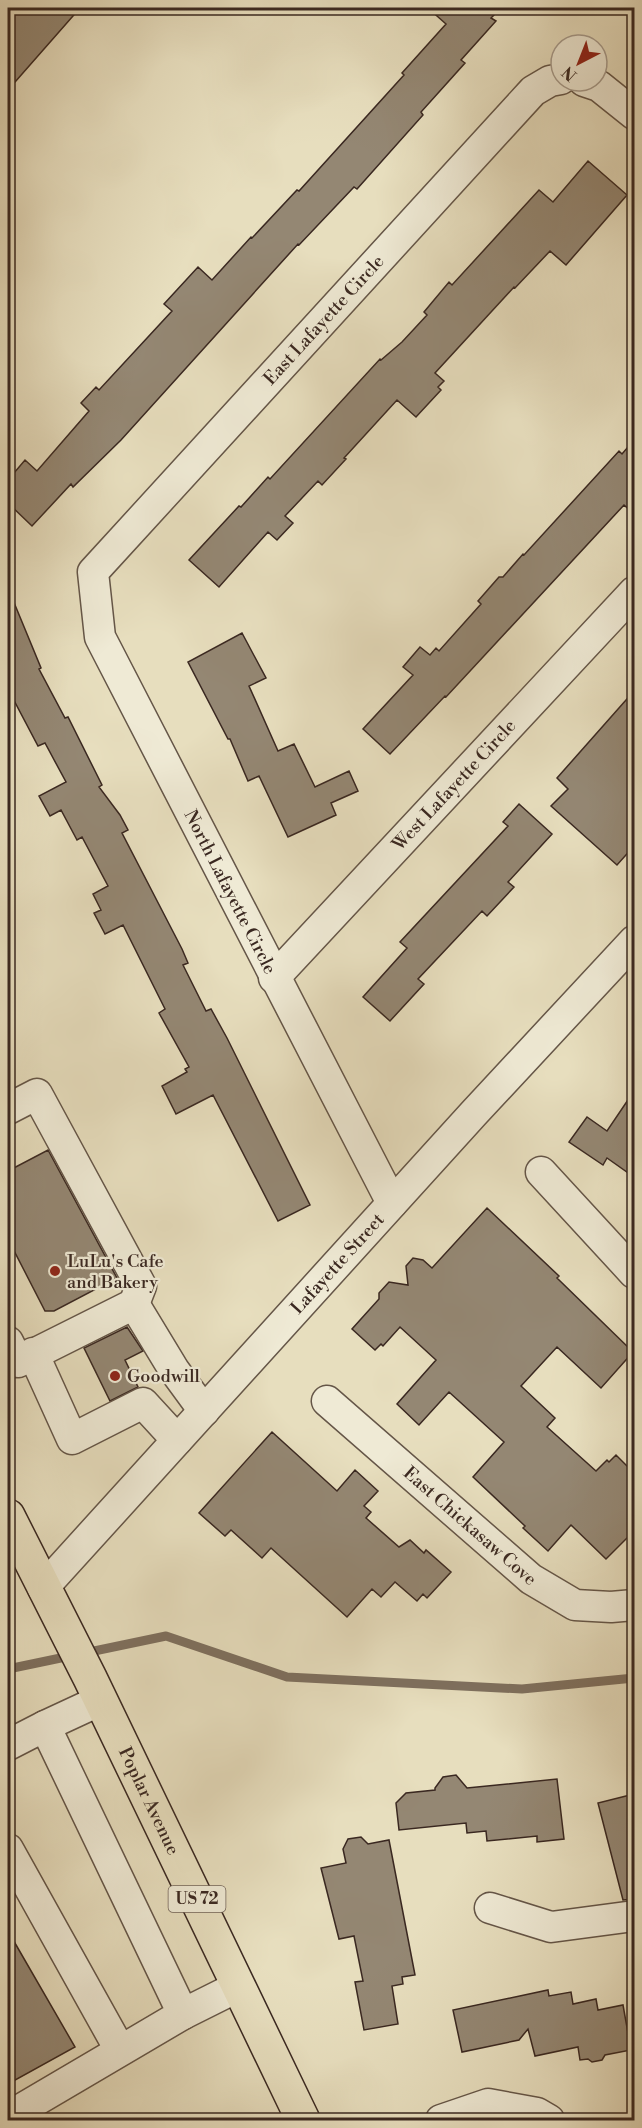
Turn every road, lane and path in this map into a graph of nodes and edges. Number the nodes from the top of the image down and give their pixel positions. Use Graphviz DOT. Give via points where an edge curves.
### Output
graph roads {
  1 [pos="549,82"];
  2 [pos="607,93"];
  3 [pos="634,114"];
  4 [pos="93,572"];
  5 [pos="634,592"];
  6 [pos="634,941"];
  7 [pos="274,978"];
  8 [pos="8,1109"];
  9 [pos="542,1172"];
  10 [pos="392,1203"];
  11 [pos="634,1273"];
  12 [pos="134,1304"];
  13 [pos="20,1352"];
  14 [pos="327,1401"];
  15 [pos="204,1411"];
  16 [pos="177,1440"];
  17 [pos="8,1516"];
  18 [pos="43,1588"];
  19 [pos="634,1605"];
  20 [pos="95,1689"];
  21 [pos="45,1726"];
  22 [pos="8,1745"];
  23 [pos="8,1849"];
  24 [pos="490,1908"];
  25 [pos="634,1916"];
  26 [pos="239,1986"];
  27 [pos="183,2014"];
  28 [pos="120,2050"];
  29 [pos="13,2117"];
  30 [pos="303,2121"];
  31 [pos="441,2121"];
  32 [pos="549,2121"];
  1 -- 4 [label="street, East Lafayette Circle" via="533,91"];
  2 -- 3 [label="street"];
  4 -- 7 [label="street, North Lafayette Circle" via="100,638"];
  5 -- 7 [label="street, West Lafayette Circle"];
  6 -- 10 [label="street, Lafayette Street"];
  7 -- 10 [label="street, North Lafayette Circle"];
  8 -- 12 [label="street" via="37,1094 141,1286"];
  9 -- 11 [label="street"];
  10 -- 15 [label="street, Lafayette Street"];
  12 -- 13 [label="street"];
  12 -- 15 [label="street"];
  13 -- 16 [label="street" via="72,1439 143,1403"];
  14 -- 19 [label="street, East Chickasaw Cove" via="531,1579 575,1605"];
  15 -- 16 [label="street, Lafayette Street"];
  16 -- 18 [label="street, Lafayette Street"];
  17 -- 18 [label="main road, Poplar Avenue / US 72"];
  18 -- 20 [label="main road, Poplar Avenue / US 72"];
  20 -- 21 [label="street"];
  20 -- 26 [label="main road, Poplar Avenue / US 72"];
  21 -- 22 [label="street"];
  21 -- 27 [label="street"];
  23 -- 28 [label="street"];
  24 -- 25 [label="street" via="551,1927"];
  26 -- 27 [label="street"];
  26 -- 30 [label="main road, Poplar Avenue / US 72"];
  27 -- 28 [label="street"];
  28 -- 29 [label="street"];
  31 -- 32 [label="street" via="488,2104 537,2113"];
}
